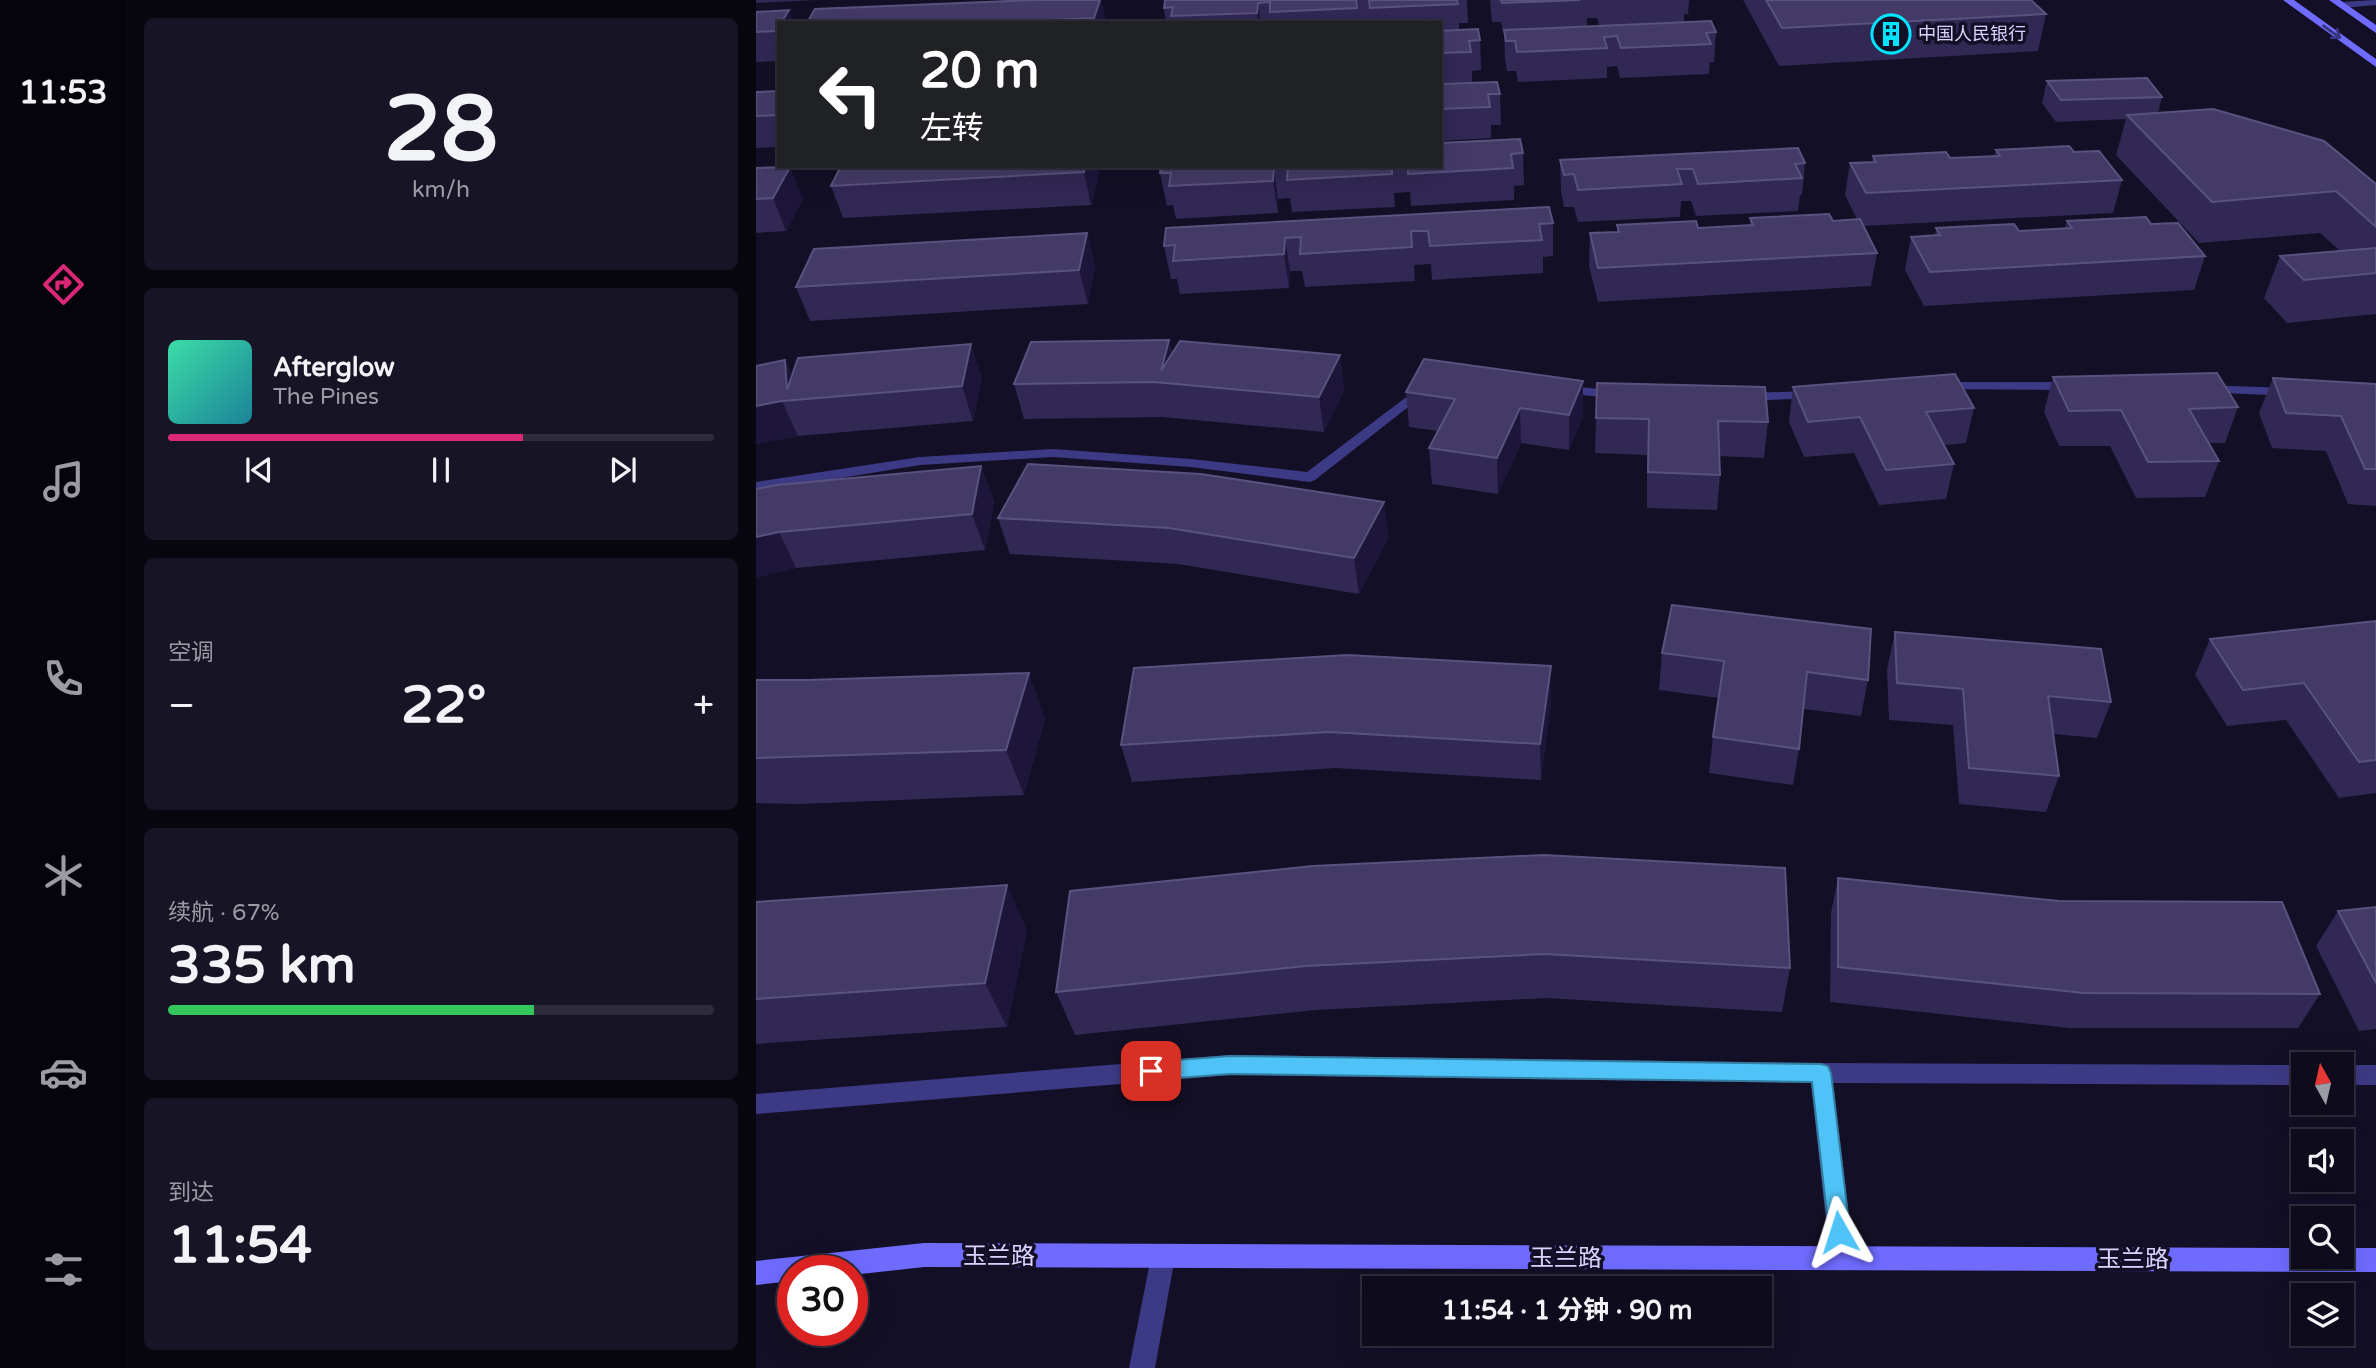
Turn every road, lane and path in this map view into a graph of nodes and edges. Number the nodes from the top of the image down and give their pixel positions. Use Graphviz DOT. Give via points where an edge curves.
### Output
graph roads {
  1 [pos="2288,1"];
  2 [pos="2342,2"];
  3 [pos="2376,2"];
  4 [pos="2373,28"];
  5 [pos="2376,64"];
  6 [pos="1439,375"];
  7 [pos="1918,387"];
  8 [pos="2085,387"];
  9 [pos="1549,388"];
  10 [pos="2182,388"];
  11 [pos="2307,392"];
  12 [pos="1836,393"];
  13 [pos="1631,397"];
  14 [pos="1727,397"];
  15 [pos="756,487"];
  16 [pos="1821,1073"];
  17 [pos="2291,1075"];
  18 [pos="2354,1075"];
  19 [pos="2376,1075"];
  20 [pos="756,1104"];
  21 [pos="1163,1257"];
  22 [pos="1842,1258"];
  23 [pos="2376,1260"];
  24 [pos="756,1273"];
  25 [pos="1142,1368"];
  1 -- 5 [label="street, one-way"];
  2 -- 3 [label="street"];
  2 -- 4 [label="street"];
  6 -- 15 [label="street" via="1310,477 1053,453 920,461"];
  7 -- 8 [label="street"];
  9 -- 13 [label="street"];
  10 -- 11 [label="street"];
  12 -- 14 [label="street"];
  16 -- 17 [label="street"];
  16 -- 20 [label="street" via="1230,1065"];
  16 -- 22 [label="street"];
  18 -- 19 [label="street"];
  21 -- 22 [label="street, 玉兰路"];
  21 -- 24 [label="street, 玉兰路" via="924,1255"];
  21 -- 25 [label="street"];
  22 -- 23 [label="street, 玉兰路"];
}
